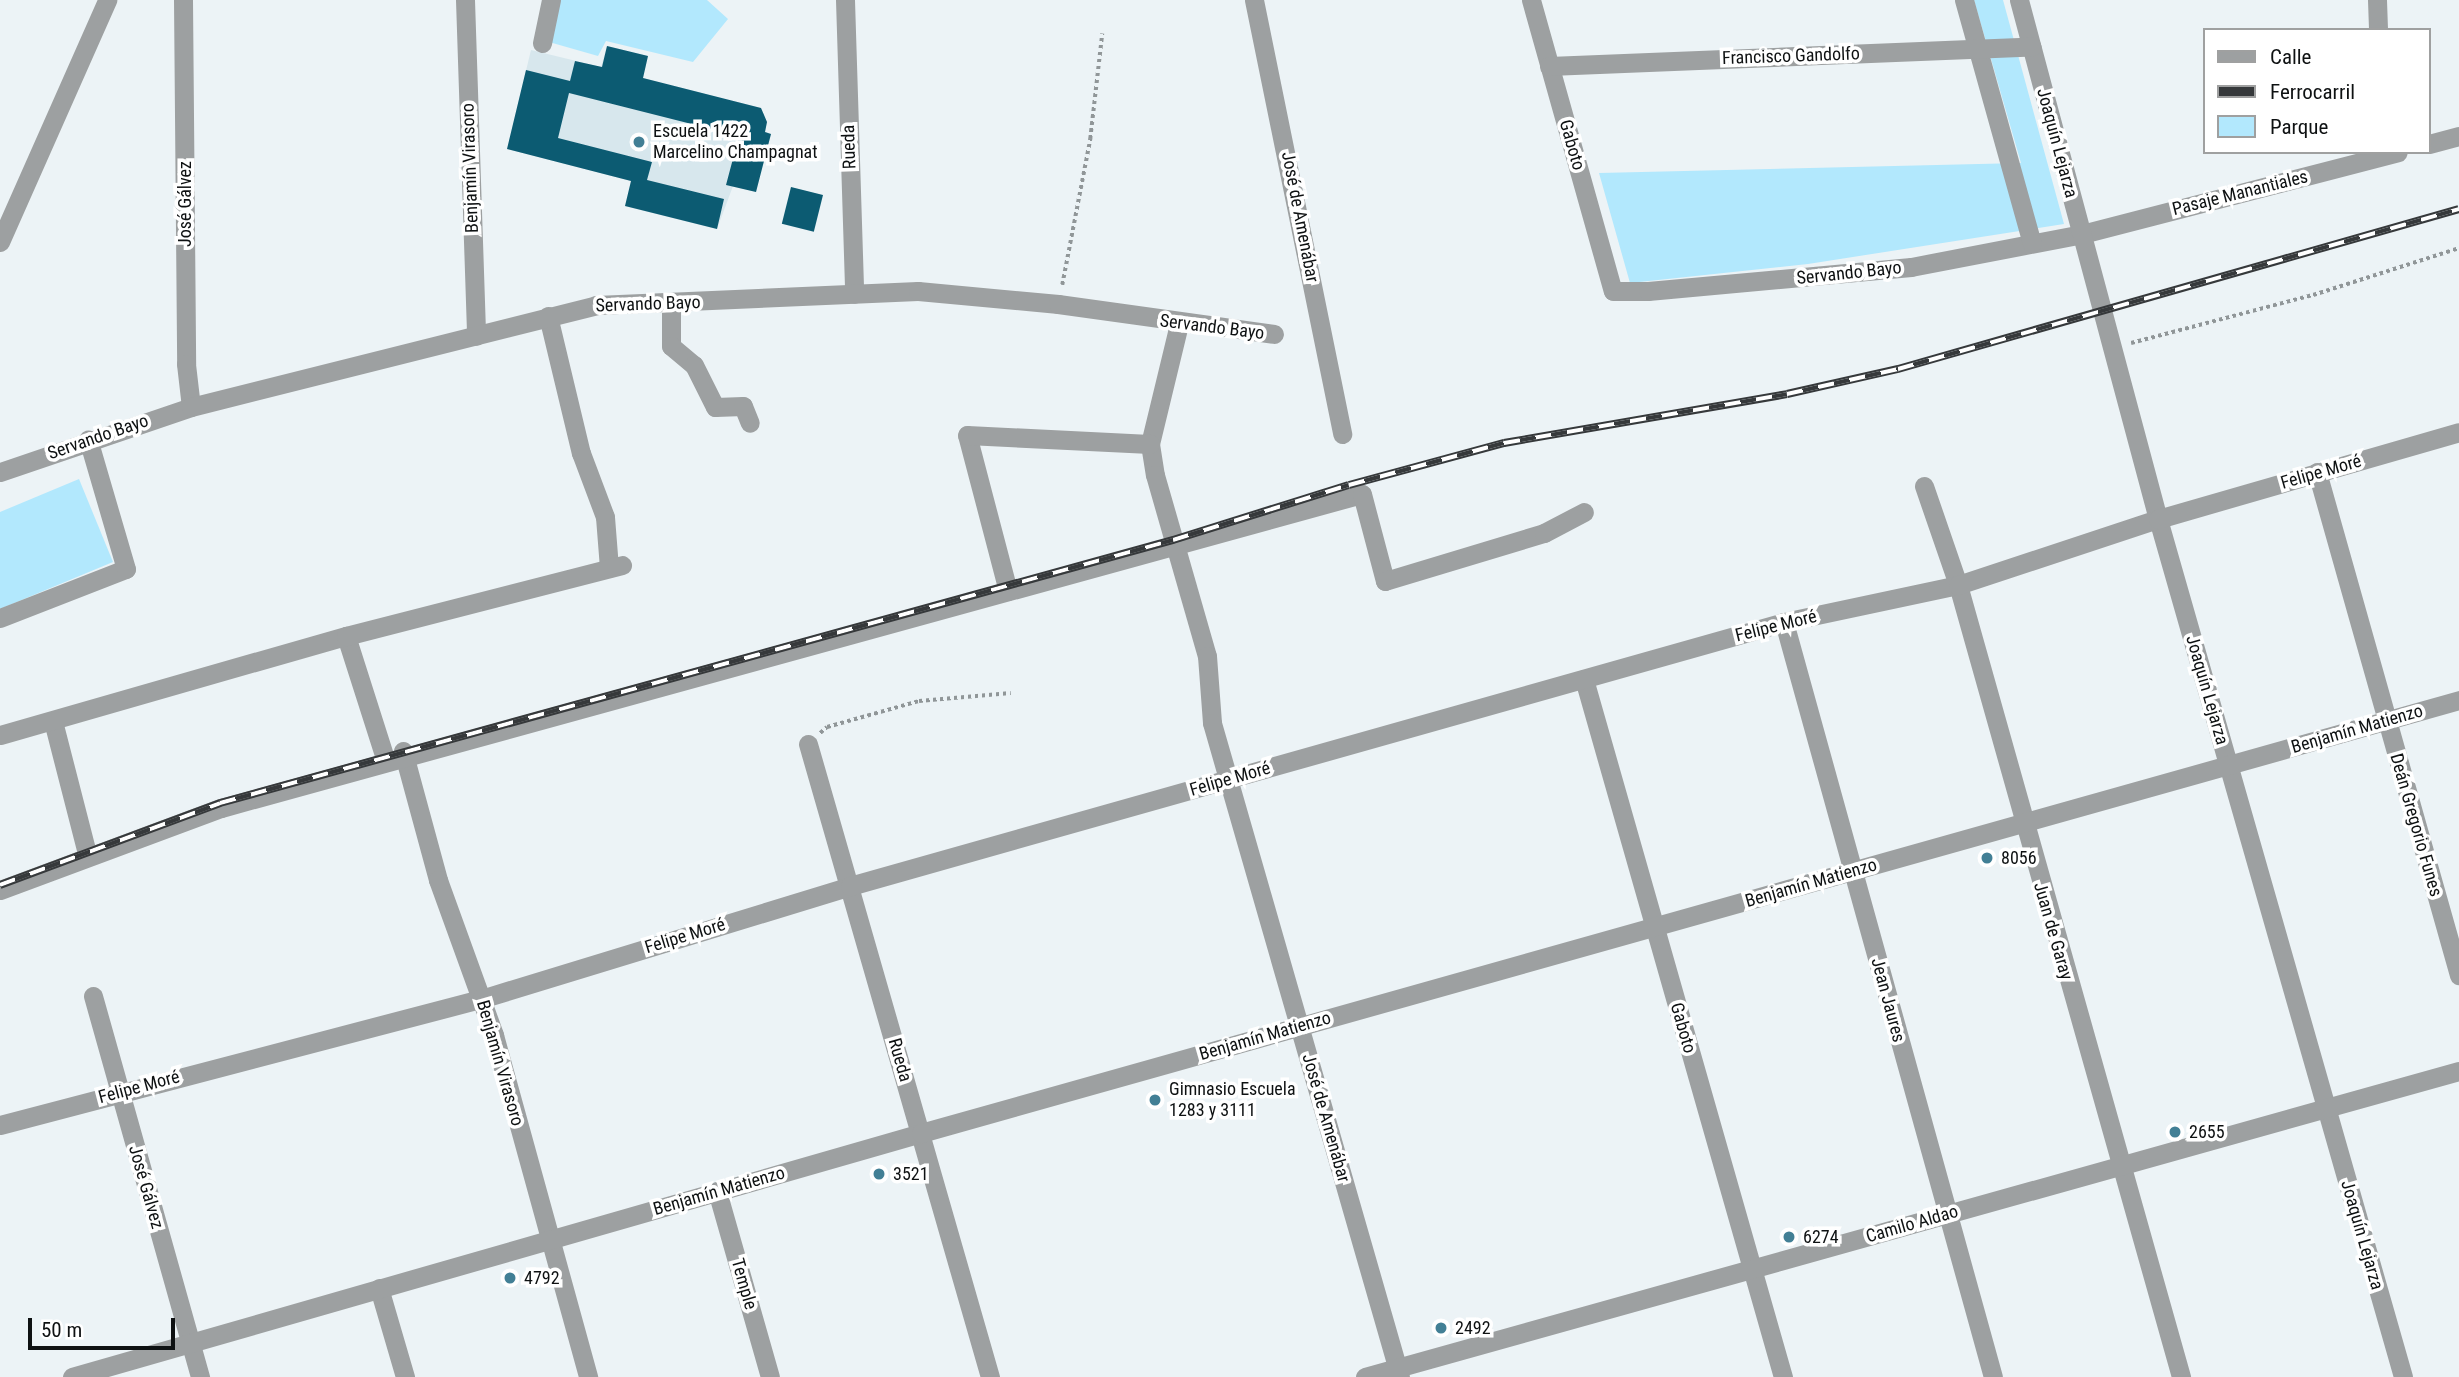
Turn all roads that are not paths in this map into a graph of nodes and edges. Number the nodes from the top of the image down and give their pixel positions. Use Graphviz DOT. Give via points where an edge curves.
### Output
graph roads {
  1 [pos="107,0"];
  2 [pos="183,0"];
  3 [pos="465,0"];
  4 [pos="551,0"];
  5 [pos="845,0"];
  6 [pos="1254,0"];
  7 [pos="1531,0"];
  8 [pos="1964,0"];
  9 [pos="2019,0"];
  10 [pos="2377,0"];
  11 [pos="2378,28"];
  12 [pos="542,43"];
  13 [pos="2032,47"];
  14 [pos="1978,49"];
  15 [pos="1549,66"];
  16 [pos="2459,136"];
  17 [pos="2431,143"];
  18 [pos="2387,154"];
  19 [pos="2082,234"];
  20 [pos="0,242"];
  21 [pos="2032,243"];
  22 [pos="1613,291"];
  23 [pos="854,294"];
  24 [pos="671,303"];
  25 [pos="548,316"];
  26 [pos="1180,324"];
  27 [pos="1273,334"];
  28 [pos="476,336"];
  29 [pos="191,407"];
  30 [pos="750,423"];
  31 [pos="2459,432"];
  32 [pos="1342,434"];
  33 [pos="88,439"];
  34 [pos="1150,444"];
  35 [pos="0,472"];
  36 [pos="2316,472"];
  37 [pos="1924,486"];
  38 [pos="1584,512"];
  39 [pos="2158,519"];
  40 [pos="1175,545"];
  41 [pos="1958,585"];
  42 [pos="1008,591"];
  43 [pos="0,618"];
  44 [pos="1784,622"];
  45 [pos="346,636"];
  46 [pos="1584,679"];
  47 [pos="2459,700"];
  48 [pos="53,721"];
  49 [pos="2387,721"];
  50 [pos="0,735"];
  51 [pos="808,744"];
  52 [pos="398,756"];
  53 [pos="2228,765"];
  54 [pos="1229,779"];
  55 [pos="2023,823"];
  56 [pos="89,857"];
  57 [pos="1853,871"];
  58 [pos="850,886"];
  59 [pos="0,890"];
  60 [pos="1654,927"];
  61 [pos="2459,975"];
  62 [pos="93,996"];
  63 [pos="481,999"];
  64 [pos="1300,1026"];
  65 [pos="2459,1071"];
  66 [pos="120,1092"];
  67 [pos="2326,1108"];
  68 [pos="0,1125"];
  69 [pos="921,1133"];
  70 [pos="2119,1166"];
  71 [pos="717,1191"];
  72 [pos="1948,1214"];
  73 [pos="549,1240"];
  74 [pos="1752,1269"];
  75 [pos="380,1288"];
  76 [pos="190,1343"];
  77 [pos="1399,1372"];
  78 [pos="72,1377"];
  79 [pos="200,1377"];
  80 [pos="405,1377"];
  81 [pos="588,1377"];
  82 [pos="770,1377"];
  83 [pos="990,1377"];
  84 [pos="1365,1377"];
  85 [pos="1783,1377"];
  86 [pos="1993,1377"];
  87 [pos="2181,1377"];
  88 [pos="2403,1377"];
  1 -- 20 [label="street"];
  2 -- 29 [label="street, José Gálvez" via="186,363"];
  3 -- 28 [label="street, Benjamín Virasoro"];
  4 -- 12 [label="street"];
  5 -- 23 [label="street, Rueda"];
  6 -- 32 [label="street, José de Amenábar"];
  7 -- 15 [label="street, Gaboto"];
  8 -- 14 [label="street"];
  9 -- 13 [label="street, Joaquín Lejarza"];
  10 -- 11 [label="street"];
  13 -- 14 [label="street, Francisco Gandolfo"];
  13 -- 19 [label="street, Joaquín Lejarza"];
  14 -- 15 [label="street, Francisco Gandolfo"];
  14 -- 21 [label="street"];
  15 -- 22 [label="street, Gaboto"];
  16 -- 17 [label="street"];
  18 -- 19 [label="street, Pasaje Manantiales"];
  19 -- 21 [label="street, Servando Bayo"];
  19 -- 39 [label="street, Joaquín Lejarza"];
  21 -- 22 [label="street, Servando Bayo" via="1911,267"];
  23 -- 24 [label="street, Servando Bayo"];
  23 -- 26 [label="street, Servando Bayo" via="957,293"];
  24 -- 25 [label="street, Servando Bayo" via="596,304"];
  24 -- 30 [label="street" via="671,346 694,365 715,407 743,406"];
  25 -- 28 [label="street, Servando Bayo"];
  25 -- 45 [label="street" via="581,453 605,517 615,566"];
  26 -- 27 [label="street, Servando Bayo"];
  26 -- 34 [label="street"];
  28 -- 29 [label="street, Servando Bayo"];
  29 -- 33 [label="street, Servando Bayo"];
  31 -- 36 [label="street, Felipe Moré"];
  33 -- 35 [label="street, Servando Bayo"];
  33 -- 43 [label="street" via="126,569"];
  34 -- 40 [label="street, José de Amenábar"];
  34 -- 42 [label="street" via="967,435"];
  36 -- 39 [label="street, Felipe Moré"];
  36 -- 49 [label="street, Deán Gregorio Funes"];
  37 -- 41 [label="street, Juan de Garay"];
  38 -- 40 [label="street" via="1544,533 1385,581 1362,494"];
  39 -- 41 [label="street, Felipe Moré"];
  39 -- 53 [label="street, Joaquín Lejarza"];
  40 -- 42 [label="street"];
  40 -- 54 [label="street, José de Amenábar" via="1207,656 1212,723"];
  41 -- 44 [label="street, Felipe Moré"];
  41 -- 55 [label="street, Juan de Garay"];
  42 -- 52 [label="street"];
  44 -- 46 [label="street, Felipe Moré"];
  44 -- 57 [label="street, Jean Jaures"];
  45 -- 48 [label="street"];
  45 -- 52 [label="street, Benjamín Virasoro"];
  46 -- 54 [label="street, Felipe Moré"];
  46 -- 60 [label="street, Gaboto"];
  47 -- 49 [label="street, Benjamín Matienzo"];
  48 -- 50 [label="street"];
  48 -- 56 [label="street"];
  49 -- 53 [label="street, Benjamín Matienzo"];
  49 -- 61 [label="street, Deán Gregorio Funes"];
  51 -- 58 [label="street, Rueda"];
  52 -- 56 [label="street" via="221,808"];
  52 -- 63 [label="street, Benjamín Virasoro"];
  53 -- 55 [label="street, Benjamín Matienzo"];
  53 -- 67 [label="street, Joaquín Lejarza"];
  54 -- 58 [label="street, Felipe Moré"];
  54 -- 64 [label="street, José de Amenábar"];
  55 -- 57 [label="street, Benjamín Matienzo"];
  55 -- 70 [label="street, Juan de Garay"];
  56 -- 59 [label="street"];
  57 -- 60 [label="street, Benjamín Matienzo"];
  57 -- 72 [label="street, Jean Jaures"];
  58 -- 63 [label="street, Felipe Moré"];
  58 -- 69 [label="street, Rueda"];
  60 -- 64 [label="street, Benjamín Matienzo"];
  60 -- 74 [label="street, Gaboto"];
  62 -- 66 [label="street, José Gálvez"];
  63 -- 66 [label="street, Felipe Moré"];
  63 -- 73 [label="street, Benjamín Virasoro"];
  64 -- 69 [label="street, Benjamín Matienzo"];
  64 -- 77 [label="street, José de Amenábar"];
  65 -- 67 [label="street, Camilo Aldao"];
  66 -- 68 [label="street, Felipe Moré"];
  66 -- 76 [label="street, José Gálvez"];
  67 -- 70 [label="street, Camilo Aldao"];
  67 -- 88 [label="street, Joaquín Lejarza"];
  69 -- 71 [label="street, Benjamín Matienzo"];
  69 -- 83 [label="street, Rueda"];
  70 -- 72 [label="street, Camilo Aldao"];
  70 -- 87 [label="street, Juan de Garay"];
  71 -- 73 [label="street, Benjamín Matienzo"];
  71 -- 82 [label="street, Temple"];
  72 -- 74 [label="street, Camilo Aldao"];
  72 -- 86 [label="street, Jean Jaures"];
  73 -- 75 [label="street, Benjamín Matienzo"];
  73 -- 81 [label="street, Benjamín Virasoro"];
  74 -- 77 [label="street, Camilo Aldao"];
  74 -- 85 [label="street, Gaboto"];
  75 -- 76 [label="street, Benjamín Matienzo"];
  75 -- 80 [label="street"];
  76 -- 78 [label="street, Benjamín Matienzo"];
  76 -- 79 [label="street, José Gálvez"];
  77 -- 84 [label="street, Camilo Aldao"];
}
